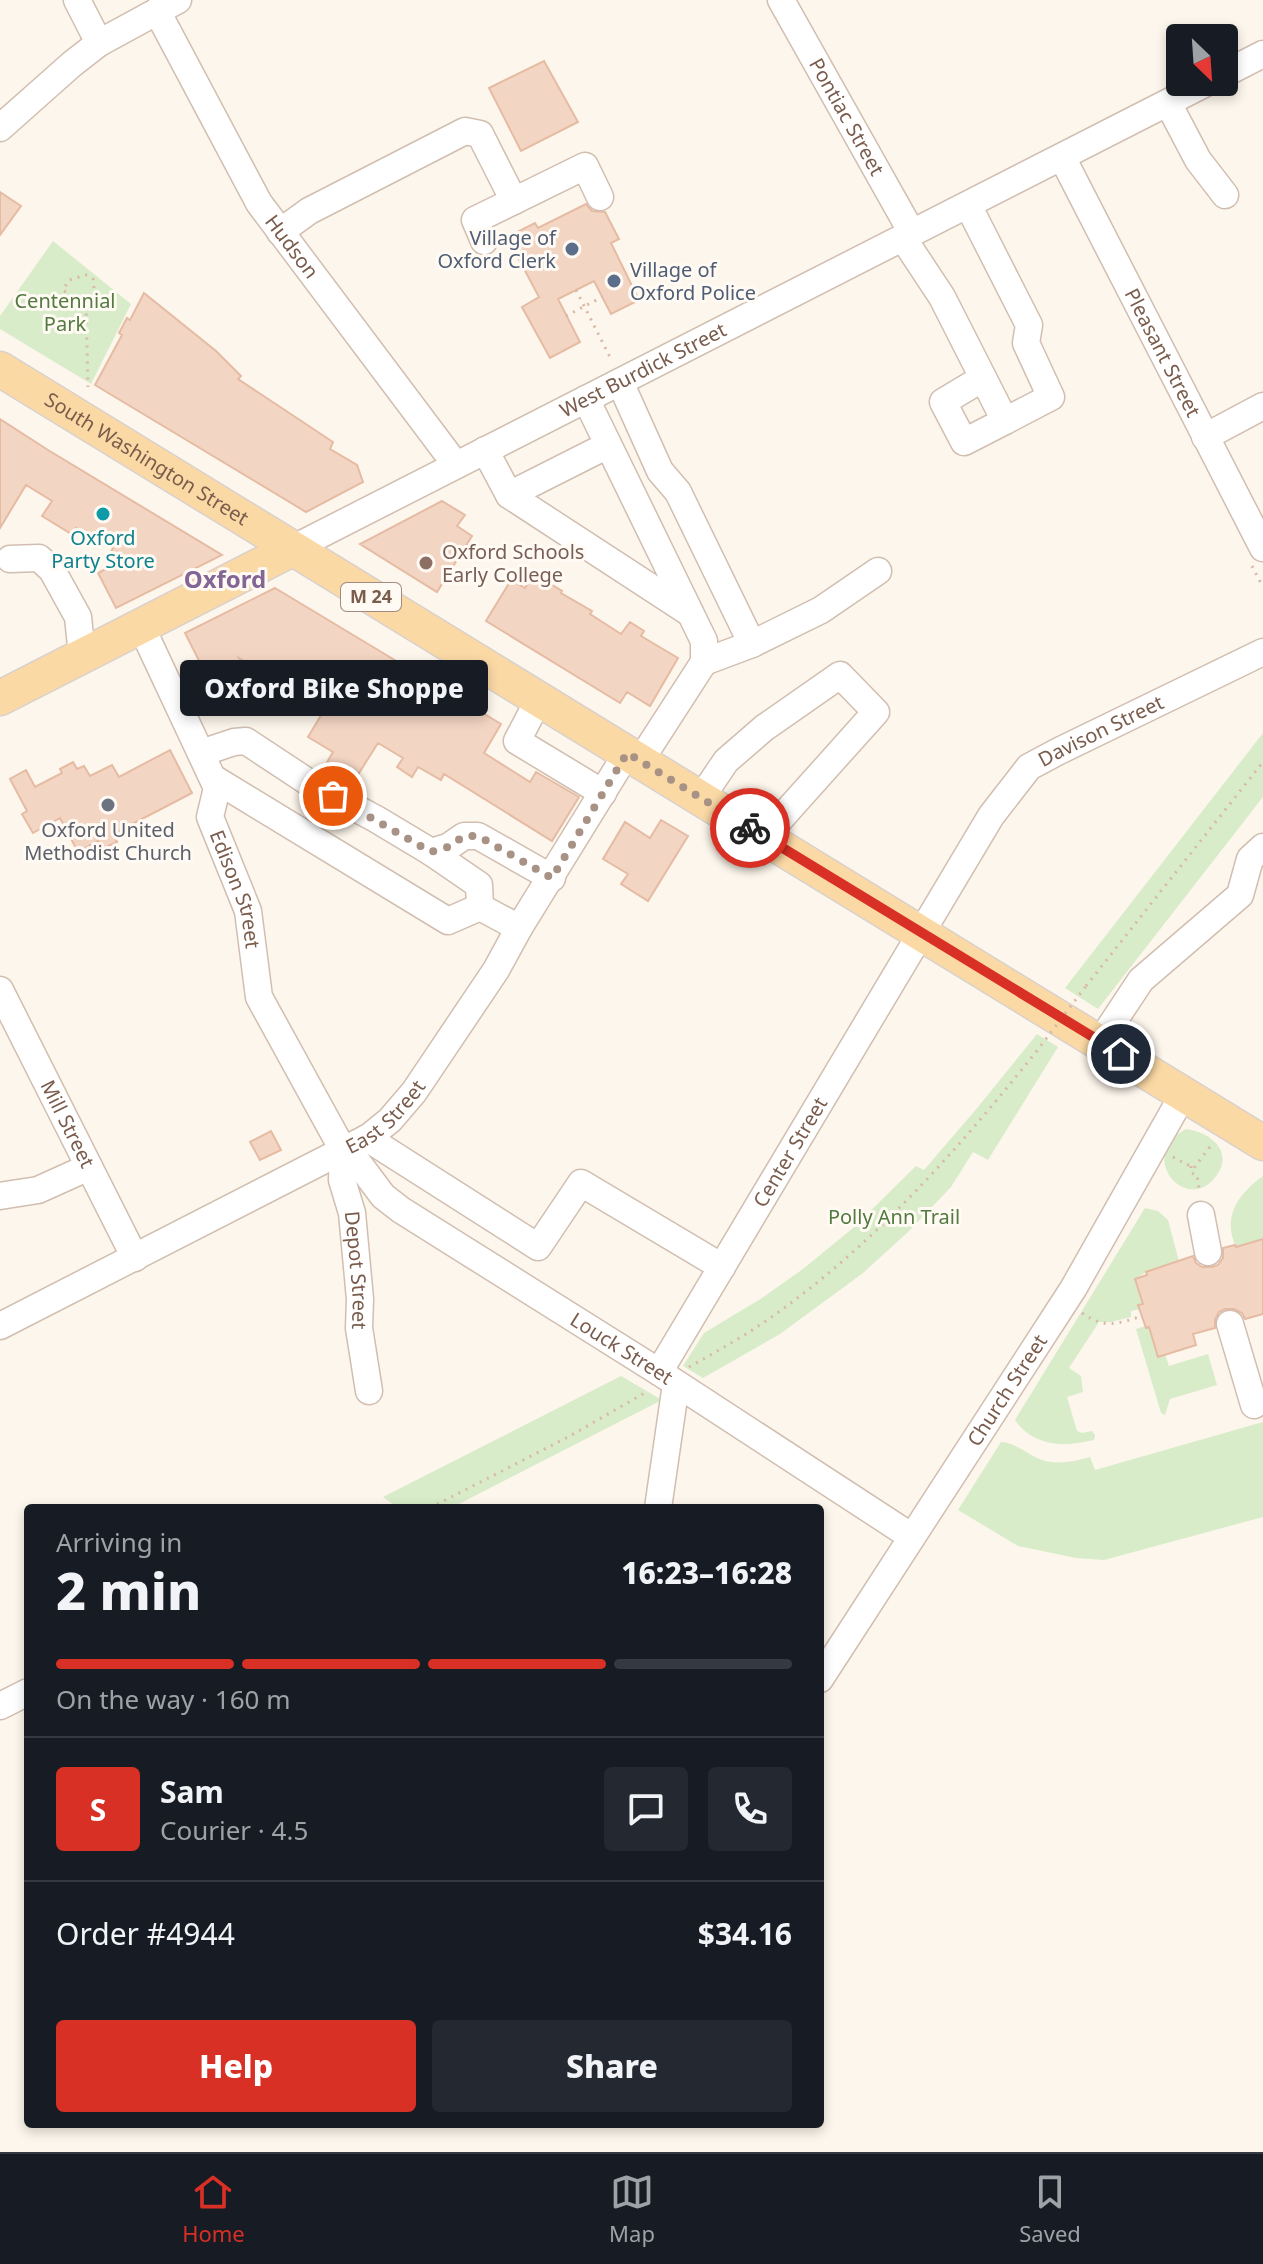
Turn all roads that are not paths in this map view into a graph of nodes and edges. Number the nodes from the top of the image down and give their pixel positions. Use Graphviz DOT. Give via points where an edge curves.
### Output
graph roads {
  1 [pos="77,0"];
  2 [pos="781,0"];
  3 [pos="167,5"];
  4 [pos="99,43"];
  5 [pos="1263,54"];
  6 [pos="1238,67"];
  7 [pos="1181,96"];
  8 [pos="1168,103"];
  9 [pos="0,128"];
  10 [pos="1062,157"];
  11 [pos="1225,195"];
  12 [pos="600,197"];
  13 [pos="514,201"];
  14 [pos="968,205"];
  15 [pos="280,232"];
  16 [pos="908,236"];
  17 [pos="484,241"];
  18 [pos="0,369"];
  19 [pos="983,378"];
  20 [pos="620,382"];
  21 [pos="586,399"];
  22 [pos="1263,406"];
  23 [pos="1005,421"];
  24 [pos="1205,437"];
  25 [pos="608,445"];
  26 [pos="485,450"];
  27 [pos="456,465"];
  28 [pos="509,495"];
  29 [pos="1263,548"];
  30 [pos="292,549"];
  31 [pos="3,558"];
  32 [pos="878,571"];
  33 [pos="690,613"];
  34 [pos="141,626"];
  35 [pos="752,644"];
  36 [pos="1263,652"];
  37 [pos="82,656"];
  38 [pos="704,662"];
  39 [pos="0,698"];
  40 [pos="539,699"];
  41 [pos="201,753"];
  42 [pos="634,757"];
  43 [pos="213,778"];
  44 [pos="603,793"];
  45 [pos="701,798"];
  46 [pos="767,838"];
  47 [pos="1263,847"];
  48 [pos="431,852"];
  49 [pos="552,878"];
  50 [pos="480,907"];
  51 [pos="519,928"];
  52 [pos="923,933"];
  53 [pos="0,990"];
  54 [pos="1100,1042"];
  55 [pos="1184,1093"];
  56 [pos="367,1138"];
  57 [pos="1263,1143"];
  58 [pos="343,1150"];
  59 [pos="89,1167"];
  60 [pos="0,1196"];
  61 [pos="1200,1202"];
  62 [pos="1208,1252"];
  63 [pos="135,1258"];
  64 [pos="722,1267"];
  65 [pos="1230,1324"];
  66 [pos="0,1326"];
  67 [pos="668,1379"];
  68 [pos="369,1391"];
  69 [pos="1254,1405"];
  70 [pos="658,1504"];
  71 [pos="912,1537"];
  72 [pos="824,1673"];
  73 [pos="24,1694"];
  74 [pos="0,1706"];
  1 -- 4 [label="street"];
  2 -- 16 [label="street, Pontiac Street"];
  3 -- 4 [label="street"];
  3 -- 15 [label="street, Hudson" via="254,196"];
  4 -- 9 [label="street"];
  5 -- 6 [label="street"];
  7 -- 8 [label="street, West Burdick Street"];
  8 -- 10 [label="street, West Burdick Street"];
  8 -- 11 [label="street" via="1198,160"];
  10 -- 14 [label="street, West Burdick Street"];
  10 -- 24 [label="street, Pleasant Street"];
  12 -- 13 [label="street" via="585,166"];
  13 -- 15 [label="street" via="480,134 465,131 309,211"];
  13 -- 17 [label="street" via="475,220"];
  14 -- 16 [label="street, West Burdick Street"];
  14 -- 23 [label="street" via="1029,325 1026,343 1051,397"];
  15 -- 27 [label="street, Hudson"];
  16 -- 19 [label="street, Pontiac Street"];
  16 -- 20 [label="street, West Burdick Street"];
  18 -- 30 [label="main road, South Washington Street / M 24"];
  19 -- 23 [label="street, Pontiac Street"];
  19 -- 23 [label="street" via="943,402 964,442"];
  20 -- 21 [label="street, West Burdick Street"];
  20 -- 35 [label="street" via="660,471 678,492"];
  21 -- 25 [label="street"];
  21 -- 26 [label="street, West Burdick Street"];
  22 -- 24 [label="street"];
  24 -- 29 [label="street, Pleasant Street"];
  25 -- 28 [label="street"];
  25 -- 33 [label="street"];
  26 -- 27 [label="street, West Burdick Street"];
  26 -- 28 [label="street"];
  27 -- 30 [label="street, West Burdick Street"];
  28 -- 33 [label="street"];
  30 -- 34 [label="main road"];
  30 -- 40 [label="main road, M 24"];
  31 -- 37 [label="street" via="39,558 52,570 78,617"];
  32 -- 35 [label="street" via="821,610"];
  33 -- 38 [label="street" via="704,641"];
  34 -- 37 [label="main road"];
  34 -- 41 [label="street, Edison Street"];
  35 -- 38 [label="street"];
  36 -- 52 [label="street, Davison Street" via="1029,767 991,816"];
  37 -- 39 [label="main road"];
  38 -- 42 [label="street, East Street"];
  40 -- 42 [label="main road, M 24"];
  40 -- 44 [label="street" via="517,741"];
  41 -- 43 [label="street, Edison Street"];
  41 -- 48 [label="street" via="246,741"];
  42 -- 44 [label="street, East Street"];
  42 -- 45 [label="main road, M 24"];
  43 -- 50 [label="street" via="448,921"];
  43 -- 58 [label="street, Edison Street" via="217,788 210,817 248,911 259,997"];
  44 -- 49 [label="street, East Street"];
  45 -- 46 [label="main road, M 24"];
  45 -- 46 [label="street" via="726,761 840,675 876,712"];
  46 -- 52 [label="main road, M 24"];
  47 -- 54 [label="street" via="1250,859 1240,895 1141,980"];
  48 -- 49 [label="street" via="464,836 478,836"];
  48 -- 50 [label="street" via="479,885"];
  49 -- 51 [label="street, East Street"];
  50 -- 51 [label="street"];
  51 -- 56 [label="street, East Street" via="414,1092"];
  52 -- 54 [label="main road, M 24"];
  52 -- 64 [label="street, Center Street"];
  53 -- 59 [label="street, Mill Street"];
  54 -- 55 [label="main road, M 24"];
  55 -- 57 [label="main road, M 24"];
  55 -- 71 [label="street, Church Street" via="1073,1289"];
  56 -- 58 [label="street, East Street"];
  56 -- 64 [label="street" via="538,1247 581,1183"];
  58 -- 63 [label="street, East Street"];
  58 -- 67 [label="street, Louck Street" via="401,1210"];
  58 -- 68 [label="street, Depot Street" via="342,1180 352,1213"];
  59 -- 60 [label="street" via="38,1190"];
  59 -- 63 [label="street, Mill Street"];
  61 -- 62 [label="street"];
  63 -- 66 [label="street, East Street"];
  64 -- 67 [label="street, Center Street"];
  65 -- 69 [label="street"];
  67 -- 70 [label="street"];
  67 -- 71 [label="street, Louck Street"];
  71 -- 72 [label="street, Church Street"];
  73 -- 74 [label="street"];
}
